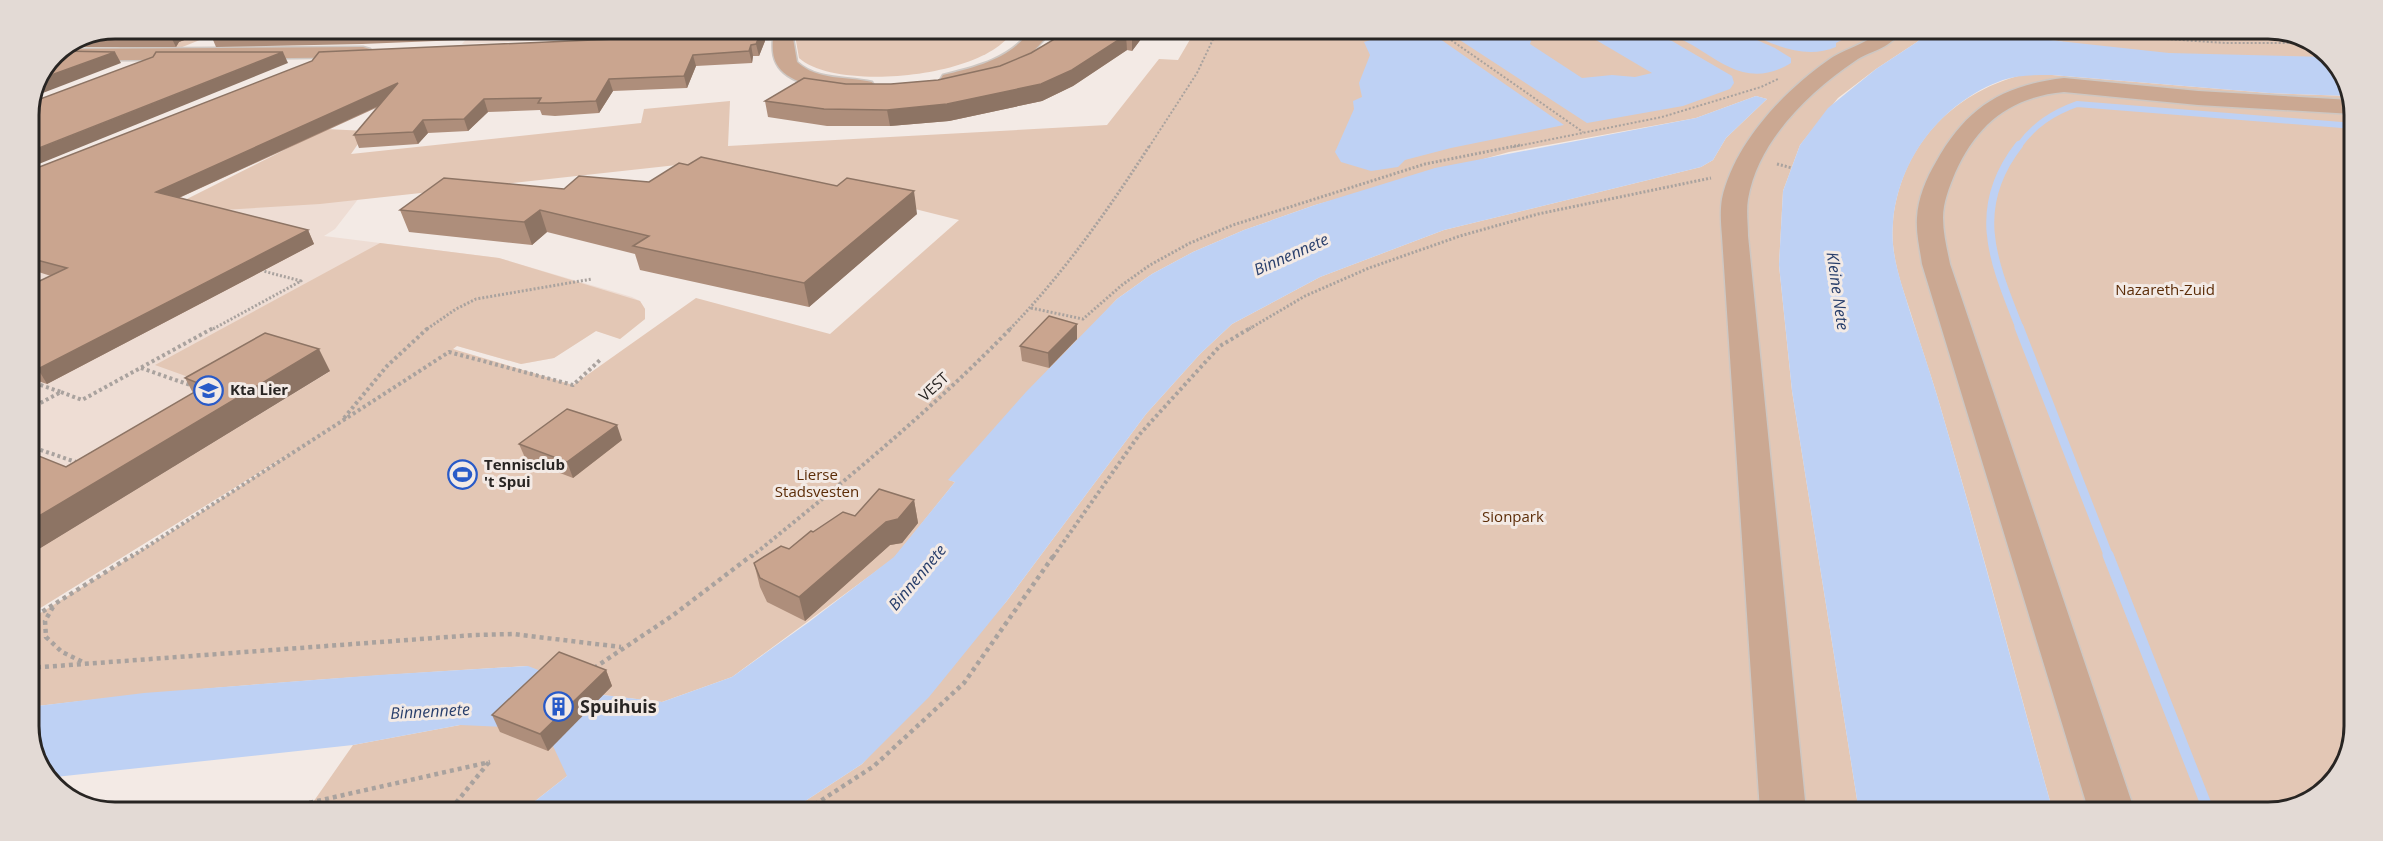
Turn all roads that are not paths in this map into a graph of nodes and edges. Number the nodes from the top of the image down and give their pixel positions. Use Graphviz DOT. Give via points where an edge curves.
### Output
graph roads {
  1 [pos="209,39"];
  2 [pos="783,39"];
  3 [pos="1034,39"];
  4 [pos="1884,39"];
  5 [pos="387,51"];
  6 [pos="68,55"];
  7 [pos="315,55"];
  8 [pos="159,58"];
  9 [pos="117,75"];
  10 [pos="286,75"];
  11 [pos="930,84"];
  12 [pos="880,88"];
  13 [pos="2344,106"];
  14 [pos="1782,802"];
  15 [pos="2109,802"];
  1 -- 8 [label="street"];
  2 -- 12 [label="street" via="783,51 791,68 830,83"];
  3 -- 11 [label="street" via="1024,52 1003,64"];
  4 -- 14 [label="street" via="1834,66 1797,97 1744,169 1735,200"];
  5 -- 7 [label="street"];
  6 -- 8 [label="street"];
  7 -- 8 [label="street"];
  7 -- 10 [label="street" via="308,66"];
  8 -- 9 [label="street"];
  13 -- 15 [label="street" via="2042,86 2007,99 1966,130 1939,180 1929,215 1936,264"];
}
